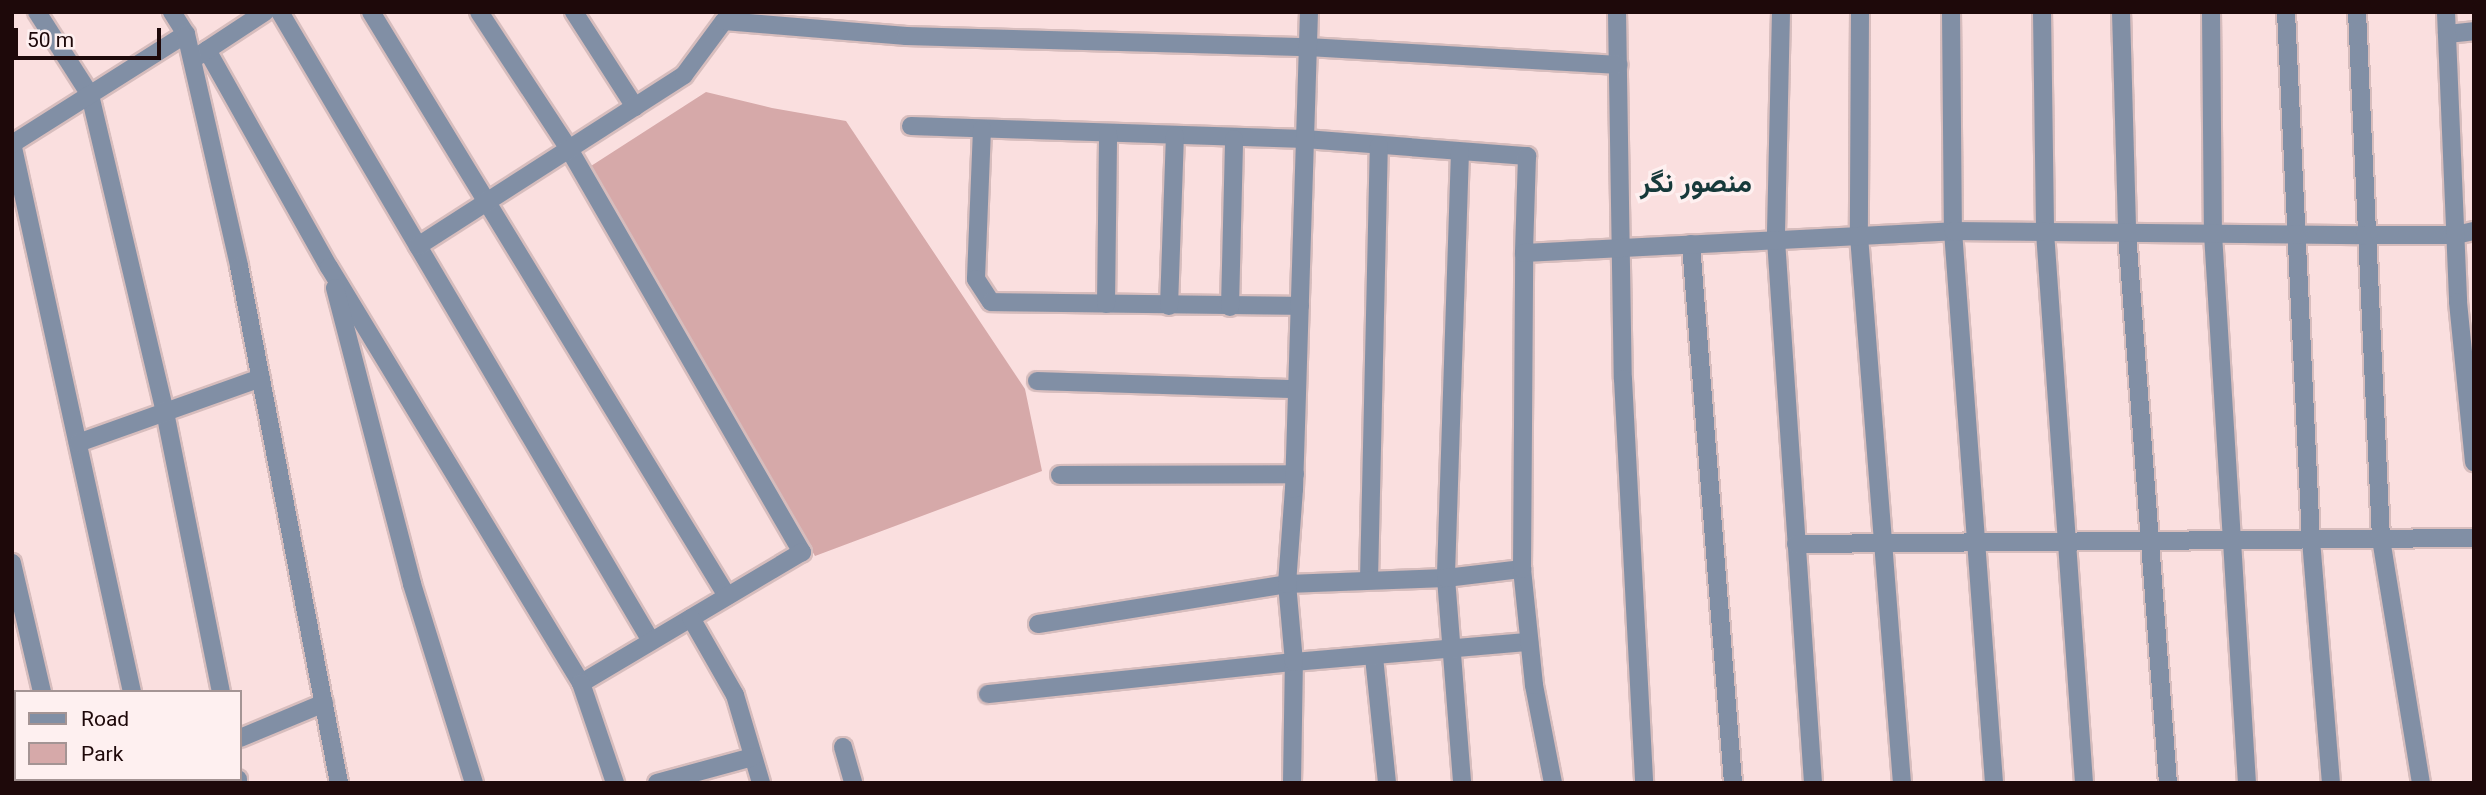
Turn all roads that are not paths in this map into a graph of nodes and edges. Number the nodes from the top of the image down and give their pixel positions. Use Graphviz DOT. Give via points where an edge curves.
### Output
graph roads {
  1 [pos="37,12"];
  2 [pos="172,12"];
  3 [pos="265,12"];
  4 [pos="280,12"];
  5 [pos="371,12"];
  6 [pos="480,12"];
  7 [pos="574,12"];
  8 [pos="1309,12"];
  9 [pos="1617,12"];
  10 [pos="1781,12"];
  11 [pos="1860,12"];
  12 [pos="1951,12"];
  13 [pos="2042,12"];
  14 [pos="2121,12"];
  15 [pos="2211,12"];
  16 [pos="2286,12"];
  17 [pos="2357,12"];
  18 [pos="2446,12"];
  19 [pos="2474,31"];
  20 [pos="186,34"];
  21 [pos="2447,34"];
  22 [pos="1308,47"];
  23 [pos="200,55"];
  24 [pos="1618,65"];
  25 [pos="90,95"];
  26 [pos="635,107"];
  27 [pos="911,126"];
  28 [pos="982,129"];
  29 [pos="1108,134"];
  30 [pos="1175,136"];
  31 [pos="1234,139"];
  32 [pos="1305,139"];
  33 [pos="12,144"];
  34 [pos="1379,146"];
  35 [pos="569,149"];
  36 [pos="1460,152"];
  37 [pos="486,202"];
  38 [pos="1953,231"];
  39 [pos="2474,231"];
  40 [pos="2045,232"];
  41 [pos="2127,233"];
  42 [pos="2213,234"];
  43 [pos="2296,234"];
  44 [pos="2365,235"];
  45 [pos="2456,235"];
  46 [pos="1859,236"];
  47 [pos="1776,240"];
  48 [pos="1691,244"];
  49 [pos="418,246"];
  50 [pos="1622,248"];
  51 [pos="1524,253"];
  52 [pos="329,267"];
  53 [pos="1106,304"];
  54 [pos="1169,306"];
  55 [pos="1300,306"];
  56 [pos="1230,307"];
  57 [pos="261,378"];
  58 [pos="1037,381"];
  59 [pos="1297,389"];
  60 [pos="165,412"];
  61 [pos="78,443"];
  62 [pos="2474,462"];
  63 [pos="1295,474"];
  64 [pos="1060,475"];
  65 [pos="2474,538"];
  66 [pos="2381,539"];
  67 [pos="2232,540"];
  68 [pos="2311,540"];
  69 [pos="2067,541"];
  70 [pos="2150,541"];
  71 [pos="1976,542"];
  72 [pos="1883,543"];
  73 [pos="1796,544"];
  74 [pos="12,563"];
  75 [pos="1522,569"];
  76 [pos="1446,578"];
  77 [pos="1369,580"];
  78 [pos="1287,584"];
  79 [pos="727,596"];
  80 [pos="691,618"];
  81 [pos="1038,624"];
  82 [pos="651,641"];
  83 [pos="1529,642"];
  84 [pos="1451,649"];
  85 [pos="1374,657"];
  86 [pos="1294,662"];
  87 [pos="582,683"];
  88 [pos="42,690"];
  89 [pos="132,690"];
  90 [pos="221,690"];
  91 [pos="988,694"];
  92 [pos="324,703"];
  93 [pos="242,737"];
  94 [pos="844,747"];
  95 [pos="753,757"];
  96 [pos="664,782"];
  97 [pos="339,783"];
  98 [pos="474,783"];
  99 [pos="615,783"];
  100 [pos="761,783"];
  101 [pos="853,783"];
  102 [pos="1292,783"];
  103 [pos="1387,783"];
  104 [pos="1462,783"];
  105 [pos="1553,783"];
  106 [pos="1644,783"];
  107 [pos="1733,783"];
  108 [pos="1813,783"];
  109 [pos="1902,783"];
  110 [pos="1993,783"];
  111 [pos="2084,783"];
  112 [pos="2168,783"];
  113 [pos="2246,783"];
  114 [pos="2331,783"];
  115 [pos="2421,783"];
  1 -- 25 [label="street"];
  2 -- 20 [label="street"];
  3 -- 23 [label="street"];
  4 -- 49 [label="street"];
  5 -- 37 [label="street"];
  6 -- 35 [label="street"];
  7 -- 26 [label="street"];
  8 -- 22 [label="street"];
  9 -- 24 [label="street"];
  10 -- 47 [label="street"];
  11 -- 46 [label="street"];
  12 -- 38 [label="street"];
  13 -- 40 [label="street"];
  14 -- 41 [label="street"];
  15 -- 42 [label="street"];
  16 -- 43 [label="street"];
  17 -- 44 [label="street"];
  18 -- 21 [label="street"];
  19 -- 21 [label="street"];
  20 -- 23 [label="street"];
  20 -- 25 [label="street"];
  21 -- 45 [label="street"];
  22 -- 24 [label="street"];
  22 -- 26 [label="street" via="906,36 724,21 684,75"];
  22 -- 32 [label="street"];
  23 -- 52 [label="street"];
  23 -- 57 [label="street"];
  24 -- 50 [label="street"];
  25 -- 33 [label="street"];
  25 -- 60 [label="street"];
  26 -- 35 [label="street"];
  27 -- 28 [label="street"];
  28 -- 29 [label="street"];
  28 -- 53 [label="street" via="976,279 991,302"];
  29 -- 30 [label="street"];
  29 -- 53 [label="street"];
  30 -- 31 [label="street"];
  30 -- 54 [label="street"];
  31 -- 32 [label="street"];
  31 -- 56 [label="street"];
  32 -- 34 [label="street"];
  32 -- 55 [label="street"];
  33 -- 61 [label="street"];
  34 -- 36 [label="street"];
  34 -- 77 [label="street"];
  35 -- 37 [label="street"];
  35 -- 79 [label="street" via="802,552"];
  36 -- 51 [label="street" via="1527,156"];
  36 -- 76 [label="street"];
  37 -- 49 [label="street"];
  37 -- 79 [label="street"];
  38 -- 40 [label="street"];
  38 -- 46 [label="street"];
  38 -- 71 [label="street"];
  39 -- 45 [label="street"];
  40 -- 41 [label="street"];
  40 -- 69 [label="street"];
  41 -- 42 [label="street"];
  41 -- 70 [label="street"];
  42 -- 43 [label="street"];
  42 -- 67 [label="street"];
  43 -- 44 [label="street"];
  43 -- 68 [label="street"];
  44 -- 45 [label="street"];
  44 -- 66 [label="street"];
  45 -- 62 [label="street"];
  46 -- 47 [label="street"];
  46 -- 72 [label="street"];
  47 -- 48 [label="street"];
  47 -- 73 [label="street"];
  48 -- 50 [label="street"];
  48 -- 107 [label="street"];
  49 -- 82 [label="street"];
  50 -- 51 [label="street"];
  50 -- 106 [label="street" via="1623,379"];
  51 -- 75 [label="street"];
  52 -- 87 [label="street"];
  52 -- 98 [label="street" via="412,584"];
  53 -- 54 [label="street"];
  54 -- 56 [label="street"];
  55 -- 56 [label="street"];
  55 -- 59 [label="street"];
  57 -- 60 [label="street"];
  57 -- 92 [label="street"];
  58 -- 59 [label="street"];
  59 -- 63 [label="street"];
  60 -- 61 [label="street"];
  60 -- 90 [label="street"];
  61 -- 89 [label="street"];
  63 -- 64 [label="street"];
  63 -- 78 [label="street"];
  65 -- 66 [label="street"];
  66 -- 68 [label="street"];
  66 -- 115 [label="street"];
  67 -- 68 [label="street"];
  67 -- 70 [label="street"];
  67 -- 113 [label="street"];
  68 -- 114 [label="street"];
  69 -- 70 [label="street"];
  69 -- 71 [label="street"];
  69 -- 111 [label="street"];
  70 -- 112 [label="street"];
  71 -- 72 [label="street"];
  71 -- 110 [label="street"];
  72 -- 73 [label="street"];
  72 -- 109 [label="street"];
  73 -- 108 [label="street"];
  74 -- 88 [label="street"];
  75 -- 76 [label="street"];
  75 -- 83 [label="street"];
  76 -- 77 [label="street"];
  76 -- 84 [label="street"];
  77 -- 78 [label="street"];
  78 -- 81 [label="street"];
  78 -- 86 [label="street"];
  79 -- 80 [label="street"];
  80 -- 82 [label="street"];
  80 -- 95 [label="street" via="735,695"];
  82 -- 87 [label="street"];
  83 -- 84 [label="street"];
  83 -- 105 [label="street"];
  84 -- 85 [label="street"];
  84 -- 104 [label="street"];
  85 -- 86 [label="street"];
  85 -- 103 [label="street"];
  86 -- 91 [label="street"];
  86 -- 102 [label="street"];
  87 -- 99 [label="street"];
  92 -- 93 [label="street"];
  92 -- 97 [label="street"];
  94 -- 101 [label="street"];
  95 -- 96 [label="street"];
  95 -- 100 [label="street"];
}
